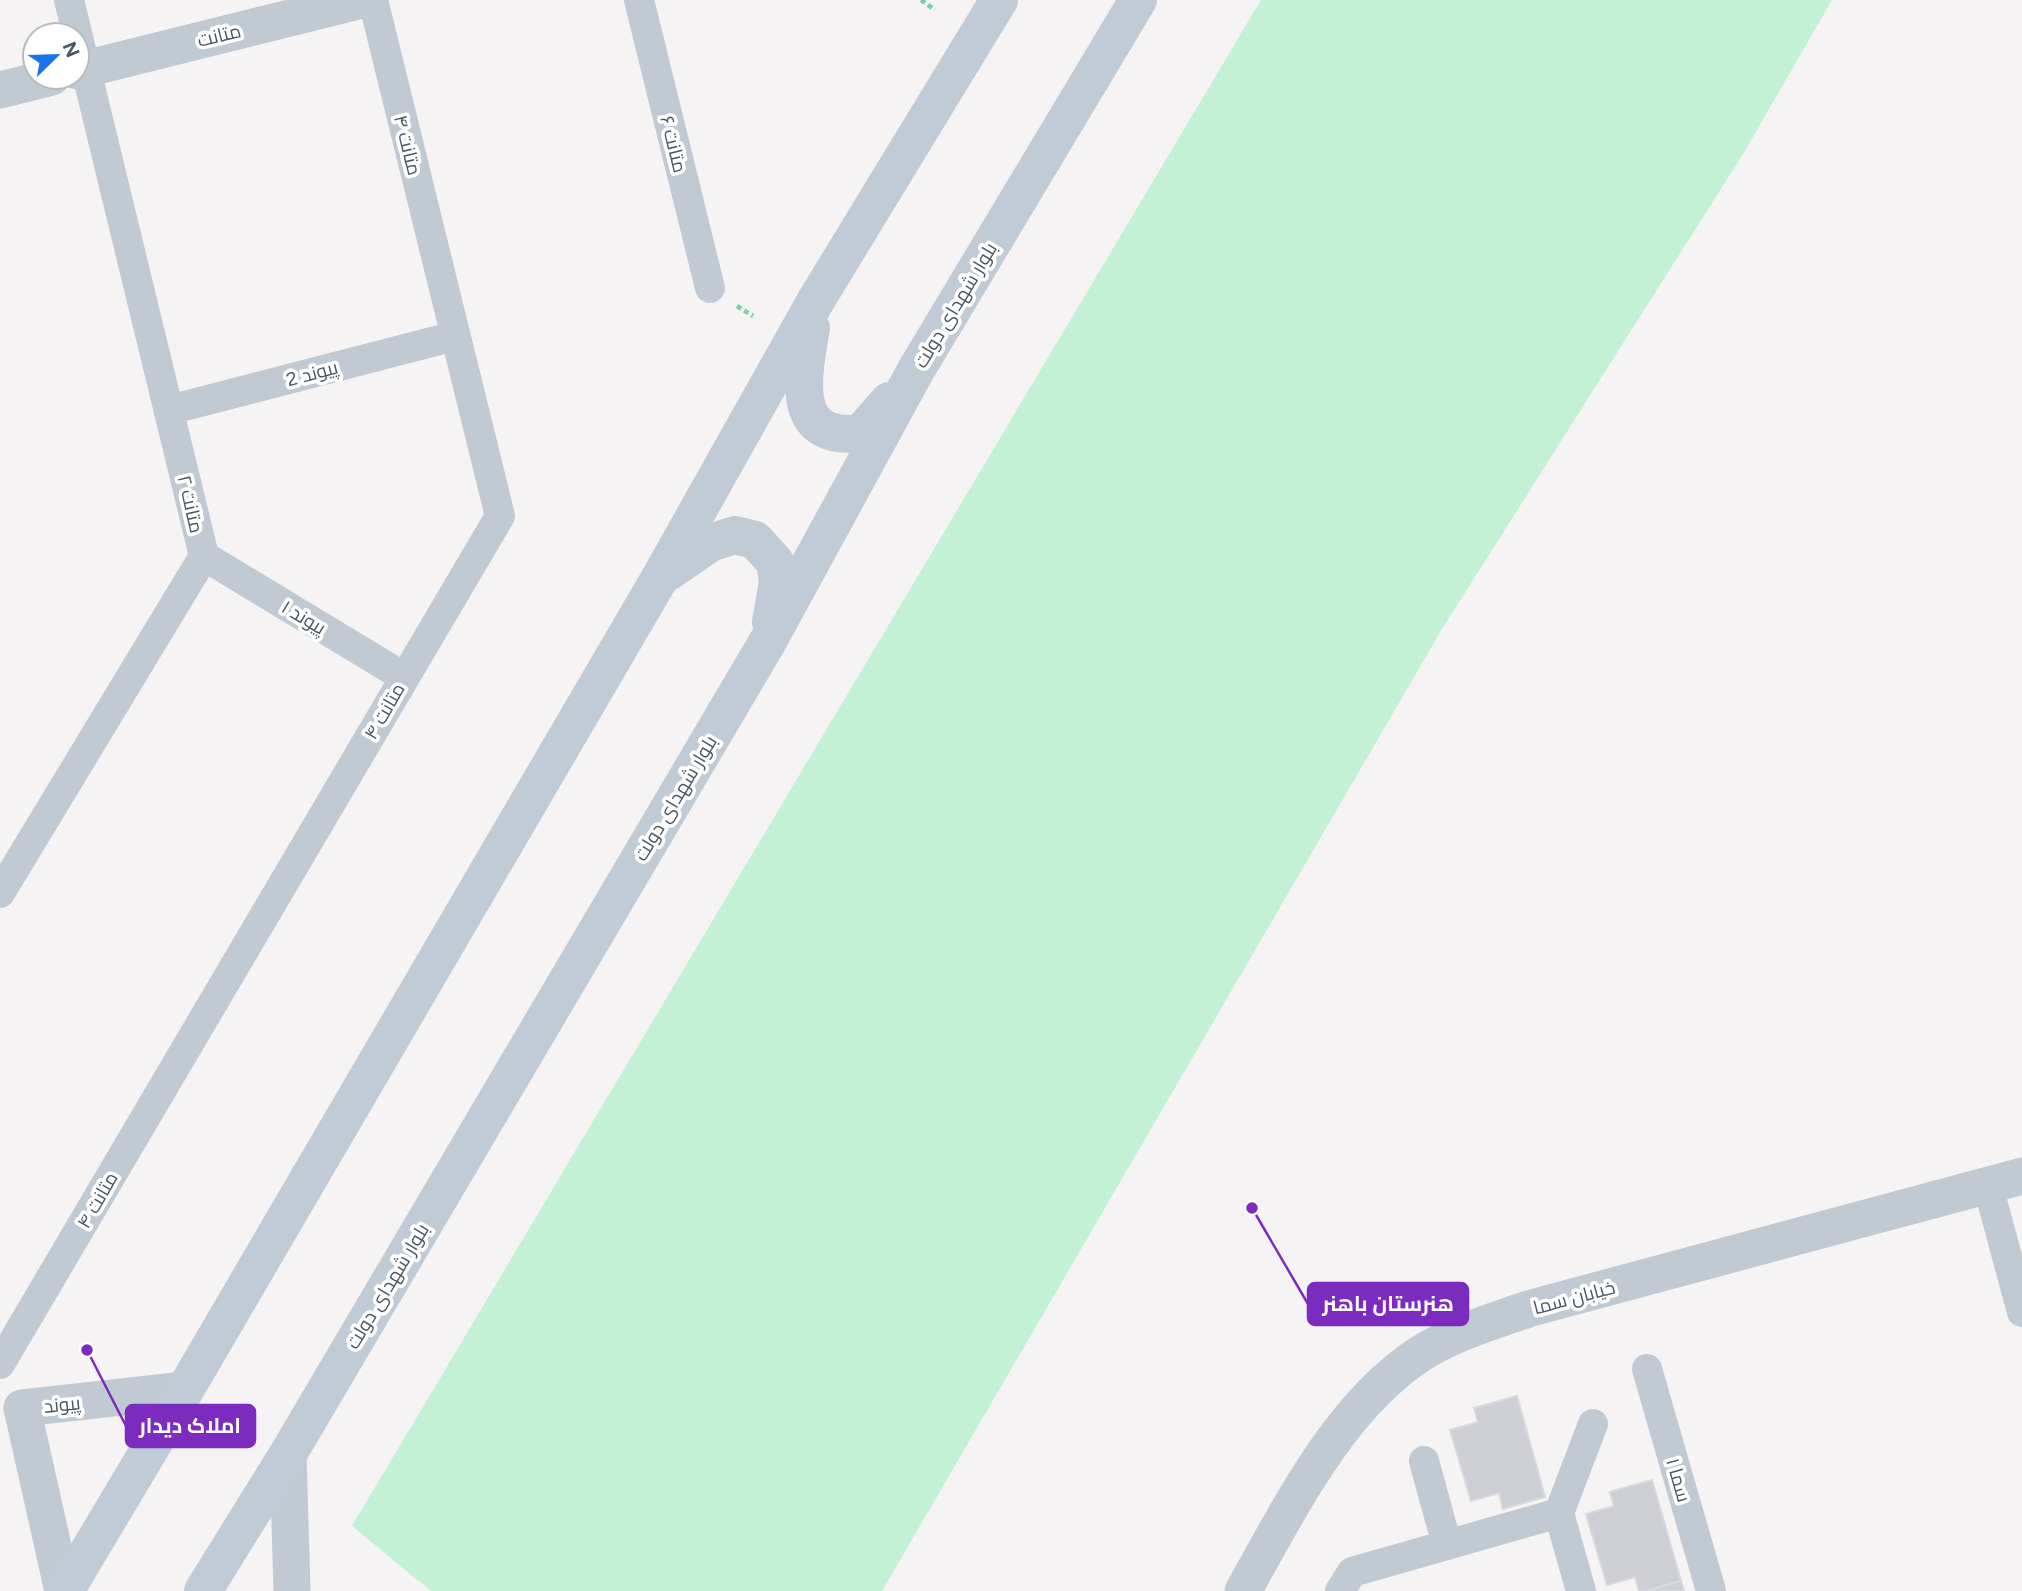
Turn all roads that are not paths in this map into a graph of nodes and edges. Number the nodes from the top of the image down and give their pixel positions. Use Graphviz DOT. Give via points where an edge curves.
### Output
graph roads {
  1 [pos="69,0"];
  2 [pos="362,0"];
  3 [pos="373,0"];
  4 [pos="639,0"];
  5 [pos="999,0"];
  6 [pos="1138,0"];
  7 [pos="73,21"];
  8 [pos="91,67"];
  9 [pos="21,85"];
  10 [pos="0,90"];
  11 [pos="88,91"];
  12 [pos="710,288"];
  13 [pos="815,302"];
  14 [pos="455,336"];
  15 [pos="916,370"];
  16 [pos="169,410"];
  17 [pos="204,556"];
  18 [pos="661,576"];
  19 [pos="768,641"];
  20 [pos="404,677"];
  21 [pos="0,893"];
  22 [pos="2005,1181"];
  23 [pos="2022,1312"];
  24 [pos="0,1364"];
  25 [pos="1647,1370"];
  26 [pos="186,1390"];
  27 [pos="11,1398"];
  28 [pos="1593,1424"];
  29 [pos="288,1454"];
  30 [pos="1424,1461"];
  31 [pos="1559,1513"];
  32 [pos="1447,1545"];
  33 [pos="64,1591"];
  34 [pos="203,1591"];
  35 [pos="292,1591"];
  36 [pos="1243,1591"];
  37 [pos="1340,1591"];
  38 [pos="1581,1591"];
  39 [pos="1711,1591"];
  1 -- 7 [label="street, متانت ۲"];
  2 -- 8 [label="street, متانت"];
  3 -- 14 [label="street, متانت ۴"];
  4 -- 12 [label="street, متانت ۶"];
  5 -- 13 [label="main road"];
  6 -- 15 [label="main road, بلوار شهدای دولت"];
  9 -- 10 [label="street"];
  11 -- 16 [label="street, متانت ۲"];
  13 -- 15 [label="main road" via="803,377 806,410 822,426 842,435 861,433"];
  13 -- 18 [label="main road"];
  14 -- 16 [label="street, پیوند 2"];
  14 -- 20 [label="street, متانت ۴" via="500,516"];
  15 -- 19 [label="main road, بلوار شهدای دولت"];
  16 -- 17 [label="street, متانت ۲"];
  17 -- 20 [label="street, پیوند ۱"];
  17 -- 21 [label="street, متانت ۲"];
  18 -- 19 [label="main road" via="710,543 735,535 755,540 775,562 778,582"];
  18 -- 26 [label="main road"];
  19 -- 29 [label="main road, بلوار شهدای دولت"];
  20 -- 24 [label="street, متانت ۴"];
  22 -- 23 [label="street"];
  22 -- 36 [label="street, خیابان سما" via="1528,1309 1420,1354 1370,1395 1333,1441"];
  25 -- 39 [label="street, سما ۱"];
  26 -- 27 [label="street, پیوند"];
  26 -- 33 [label="main road"];
  27 -- 33 [label="street"];
  28 -- 31 [label="street"];
  29 -- 34 [label="main road, بلوار شهدای دولت"];
  29 -- 35 [label="street"];
  30 -- 32 [label="street"];
  31 -- 32 [label="street"];
  31 -- 38 [label="street"];
  32 -- 37 [label="street" via="1352,1572"];
}
